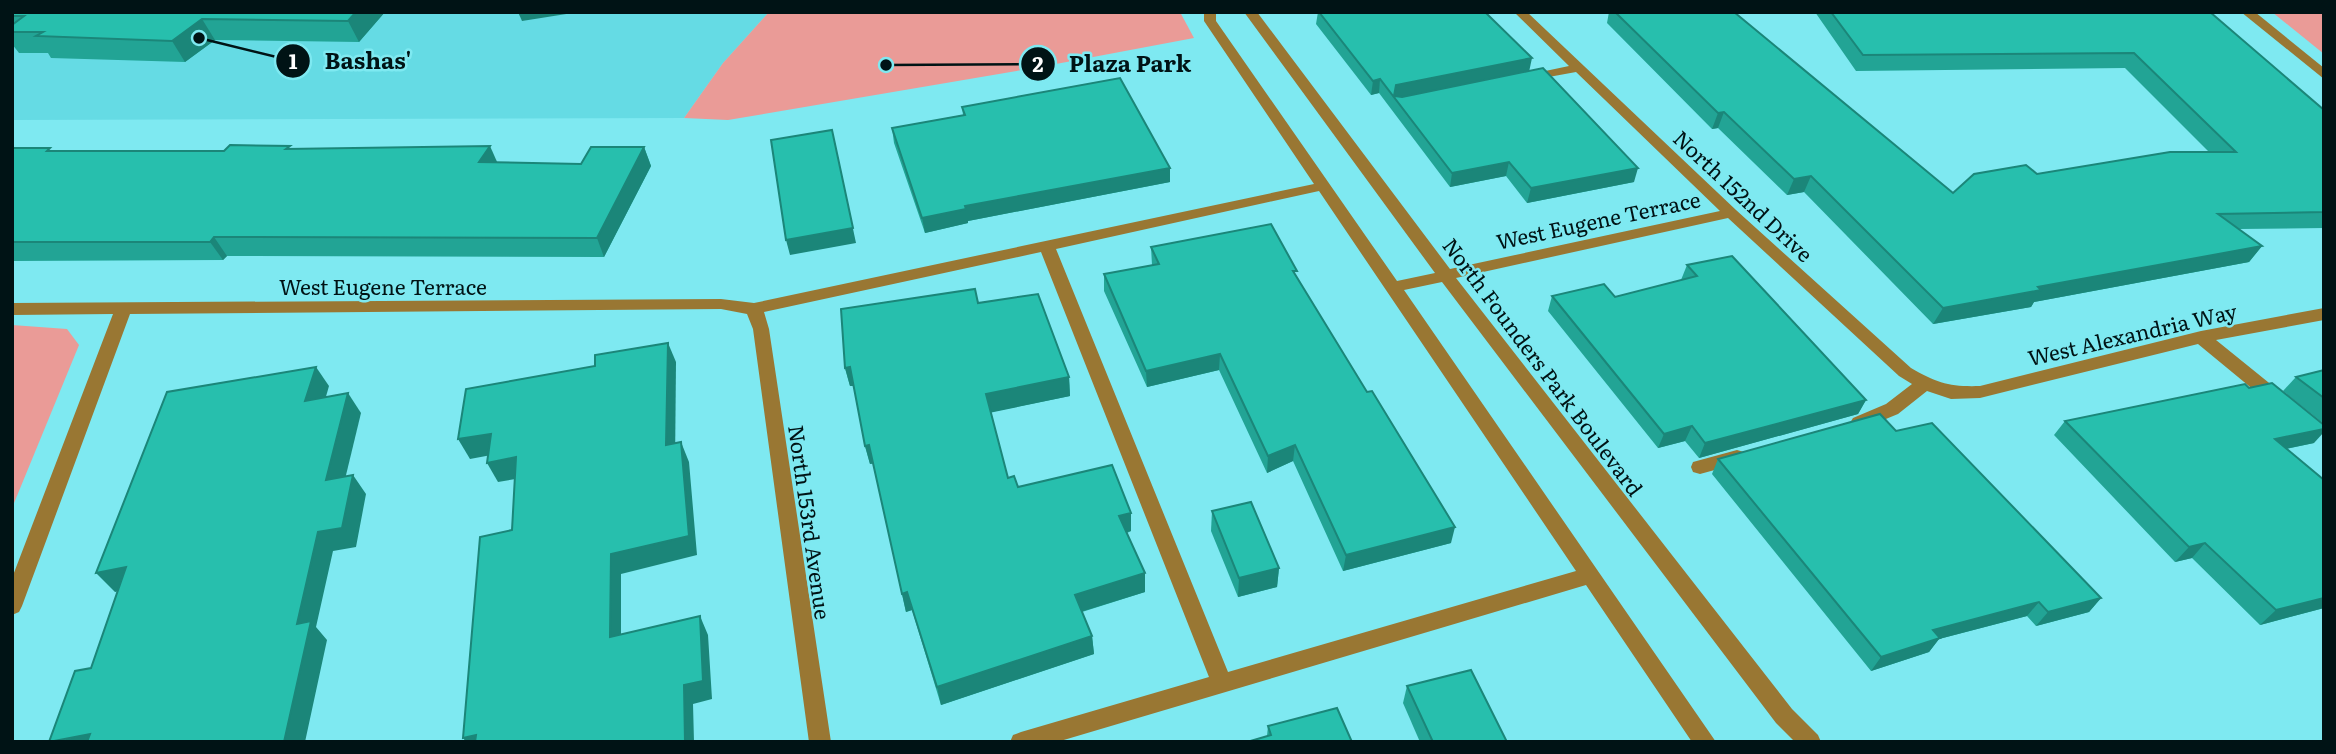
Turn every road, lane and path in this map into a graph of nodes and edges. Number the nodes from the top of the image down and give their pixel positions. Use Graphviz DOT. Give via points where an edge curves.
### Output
graph roads {
  1 [pos="1210,12"];
  2 [pos="1250,12"];
  3 [pos="1520,12"];
  4 [pos="2247,12"];
  5 [pos="1577,68"];
  6 [pos="2324,75"];
  7 [pos="1513,81"];
  8 [pos="1323,186"];
  9 [pos="1731,213"];
  10 [pos="1047,246"];
  11 [pos="1446,276"];
  12 [pos="1393,287"];
  13 [pos="12,309"];
  14 [pos="754,309"];
  15 [pos="124,310"];
  16 [pos="2324,314"];
  17 [pos="2201,337"];
  18 [pos="1925,384"];
  19 [pos="1951,393"];
  20 [pos="2293,412"];
  21 [pos="1848,426"];
  22 [pos="1754,453"];
  23 [pos="1700,467"];
  24 [pos="1589,576"];
  25 [pos="12,606"];
  26 [pos="1222,683"];
  27 [pos="820,742"];
  28 [pos="1021,742"];
  29 [pos="1705,742"];
  30 [pos="1810,742"];
  1 -- 8 [label="street" via="1210,21"];
  2 -- 11 [label="street, North Founders Park Boulevard"];
  3 -- 5 [label="street, North 152nd Drive"];
  4 -- 6 [label="street"];
  5 -- 7 [label="street"];
  5 -- 9 [label="street, North 152nd Drive"];
  8 -- 10 [label="street"];
  8 -- 12 [label="street"];
  9 -- 11 [label="street, West Eugene Terrace"];
  9 -- 18 [label="street, North 152nd Drive" via="1905,372"];
  10 -- 14 [label="street"];
  10 -- 26 [label="street"];
  11 -- 12 [label="street, West Eugene Terrace"];
  11 -- 30 [label="street, North Founders Park Boulevard" via="1784,716"];
  12 -- 24 [label="street"];
  13 -- 15 [label="street, West Eugene Terrace"];
  14 -- 15 [label="street, West Eugene Terrace" via="722,304"];
  14 -- 27 [label="street, North 153rd Avenue" via="763,343"];
  15 -- 25 [label="street"];
  16 -- 17 [label="street, West Alexandria Way"];
  17 -- 19 [label="street, West Alexandria Way" via="1990,390"];
  17 -- 20 [label="street"];
  18 -- 19 [label="street, North 152nd Drive"];
  18 -- 21 [label="street" via="1892,409"];
  22 -- 23 [label="street"];
  24 -- 26 [label="street"];
  24 -- 29 [label="street"];
  26 -- 28 [label="street"];
}
